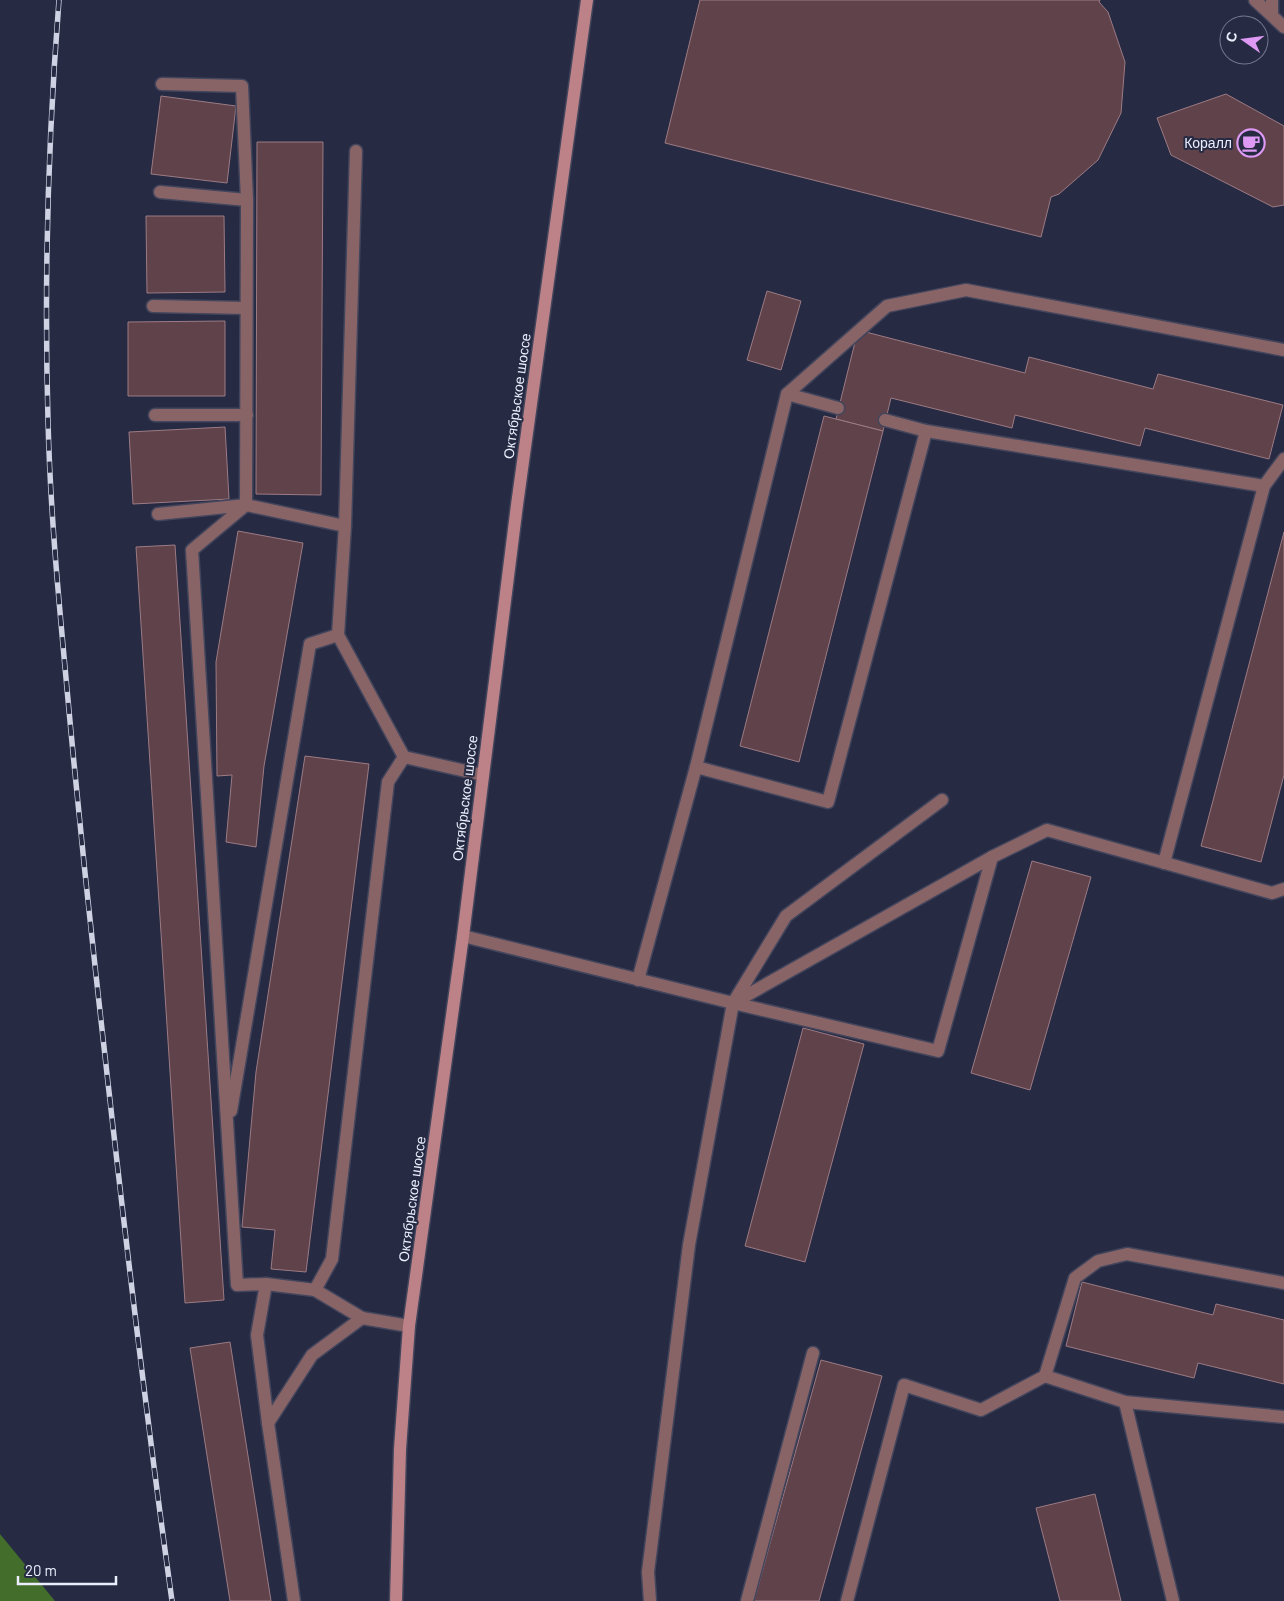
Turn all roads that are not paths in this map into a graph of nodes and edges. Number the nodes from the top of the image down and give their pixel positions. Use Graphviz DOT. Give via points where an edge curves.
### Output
graph roads {
  1 [pos="587,0"];
  2 [pos="1256,0"];
  3 [pos="1272,0"];
  4 [pos="1272,15"];
  5 [pos="1284,27"];
  6 [pos="162,84"];
  7 [pos="356,151"];
  8 [pos="160,192"];
  9 [pos="247,200"];
  10 [pos="153,306"];
  11 [pos="246,308"];
  12 [pos="1284,350"];
  13 [pos="787,394"];
  14 [pos="838,408"];
  15 [pos="155,415"];
  16 [pos="246,415"];
  17 [pos="885,420"];
  18 [pos="926,431"];
  19 [pos="1284,459"];
  20 [pos="1264,486"];
  21 [pos="246,505"];
  22 [pos="158,514"];
  23 [pos="345,526"];
  24 [pos="338,636"];
  25 [pos="404,756"];
  26 [pos="696,767"];
  27 [pos="483,775"];
  28 [pos="942,800"];
  29 [pos="992,857"];
  30 [pos="1164,863"];
  31 [pos="1284,889"];
  32 [pos="463,936"];
  33 [pos="638,980"];
  34 [pos="733,1003"];
  35 [pos="227,1133"];
  36 [pos="1284,1283"];
  37 [pos="266,1284"];
  38 [pos="315,1290"];
  39 [pos="362,1318"];
  40 [pos="409,1326"];
  41 [pos="813,1353"];
  42 [pos="1045,1376"];
  43 [pos="1125,1402"];
  44 [pos="1284,1417"];
  45 [pos="268,1423"];
  46 [pos="294,1601"];
  47 [pos="396,1601"];
  48 [pos="650,1601"];
  49 [pos="747,1601"];
  50 [pos="847,1601"];
  51 [pos="1173,1601"];
  1 -- 27 [label="main road, Октябрьское шоссе"];
  2 -- 4 [label="street"];
  3 -- 4 [label="street"];
  4 -- 5 [label="street"];
  6 -- 9 [label="street" via="242,86"];
  7 -- 23 [label="street"];
  8 -- 9 [label="street"];
  9 -- 11 [label="street"];
  10 -- 11 [label="street"];
  11 -- 16 [label="street"];
  12 -- 13 [label="street" via="966,290 887,306"];
  13 -- 14 [label="street"];
  13 -- 26 [label="street"];
  15 -- 16 [label="street"];
  16 -- 21 [label="street"];
  17 -- 18 [label="street"];
  18 -- 20 [label="street"];
  18 -- 26 [label="street" via="828,802"];
  19 -- 20 [label="street"];
  20 -- 30 [label="street"];
  21 -- 22 [label="street"];
  21 -- 23 [label="street"];
  21 -- 35 [label="street" via="192,550"];
  23 -- 24 [label="street"];
  24 -- 25 [label="street"];
  24 -- 35 [label="street" via="310,644"];
  25 -- 27 [label="street"];
  25 -- 38 [label="street" via="388,782 332,1259"];
  26 -- 33 [label="street"];
  27 -- 32 [label="main road, Октябрьское шоссе"];
  28 -- 34 [label="street" via="786,916"];
  29 -- 30 [label="street" via="1047,830"];
  29 -- 34 [label="street"];
  29 -- 34 [label="street" via="938,1051"];
  30 -- 31 [label="street" via="1272,893"];
  32 -- 33 [label="street"];
  32 -- 40 [label="main road, Октябрьское шоссе"];
  33 -- 34 [label="street"];
  34 -- 48 [label="street" via="689,1244 648,1572"];
  35 -- 37 [label="street" via="237,1285"];
  36 -- 42 [label="street" via="1127,1254 1098,1261 1075,1278"];
  37 -- 38 [label="street"];
  37 -- 45 [label="street" via="257,1336"];
  38 -- 39 [label="street"];
  39 -- 40 [label="street"];
  39 -- 45 [label="street" via="312,1356"];
  40 -- 47 [label="main road, Октябрьское шоссе" via="400,1449"];
  41 -- 49 [label="street"];
  42 -- 43 [label="street"];
  42 -- 50 [label="street" via="981,1410 904,1385"];
  43 -- 44 [label="street"];
  43 -- 51 [label="street"];
  45 -- 46 [label="street"];
}
